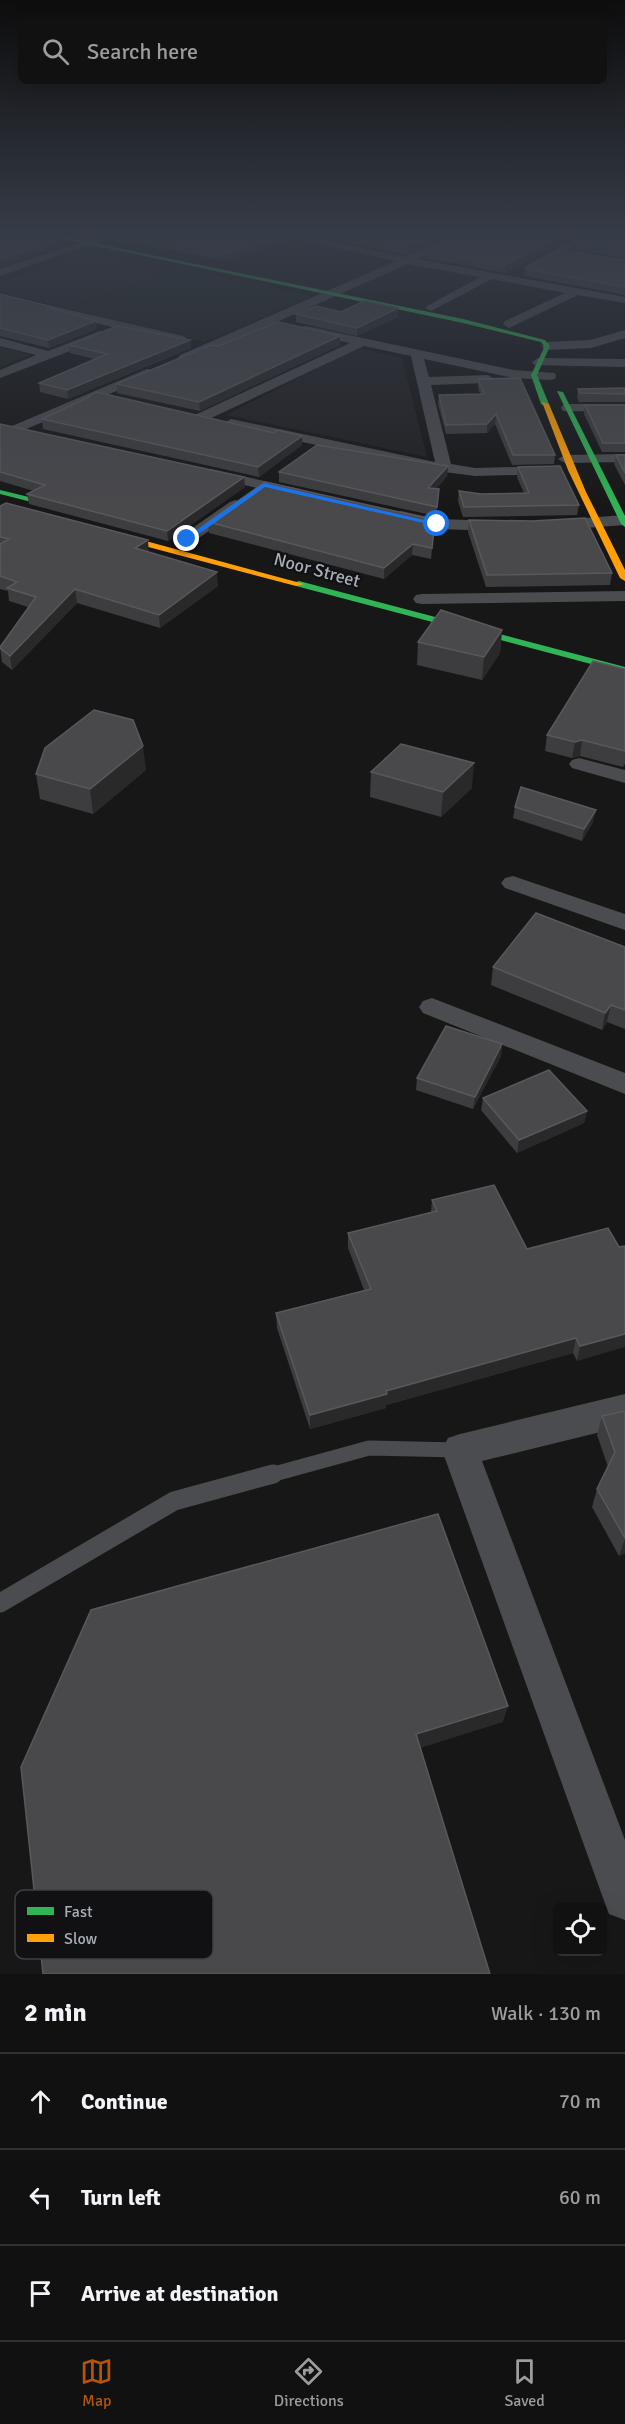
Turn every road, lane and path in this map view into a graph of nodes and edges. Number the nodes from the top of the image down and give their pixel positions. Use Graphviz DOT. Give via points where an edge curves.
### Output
graph roads {
  1 [pos="119,325"];
  2 [pos="263,325"];
  3 [pos="283,325"];
  4 [pos="480,325"];
  5 [pos="514,325"];
  6 [pos="123,326"];
  7 [pos="625,334"];
  8 [pos="0,342"];
  9 [pos="360,343"];
  10 [pos="570,345"];
  11 [pos="213,346"];
  12 [pos="548,346"];
  13 [pos="49,355"];
  14 [pos="417,355"];
  15 [pos="557,363"];
  16 [pos="625,363"];
  17 [pos="536,369"];
  18 [pos="0,374"];
  19 [pos="514,374"];
  20 [pos="550,376"];
  21 [pos="422,381"];
  22 [pos="96,395"];
  23 [pos="117,399"];
  24 [pos="568,408"];
  25 [pos="625,408"];
  26 [pos="0,425"];
  27 [pos="16,429"];
  28 [pos="39,434"];
  29 [pos="0,436"];
  30 [pos="320,442"];
  31 [pos="302,457"];
  32 [pos="625,458"];
  33 [pos="593,459"];
  34 [pos="567,464"];
  35 [pos="444,468"];
  36 [pos="197,470"];
  37 [pos="283,471"];
  38 [pos="264,485"];
  39 [pos="0,492"];
  40 [pos="310,496"];
  41 [pos="2,508"];
  42 [pos="391,514"];
  43 [pos="110,520"];
  44 [pos="624,521"];
  45 [pos="84,522"];
  46 [pos="595,524"];
  47 [pos="132,525"];
  48 [pos="517,525"];
  49 [pos="551,525"];
  50 [pos="182,538"];
  51 [pos="210,545"];
  52 [pos="625,578"];
  53 [pos="625,596"];
  54 [pos="417,597"];
  55 [pos="479,613"];
  56 [pos="625,670"];
  57 [pos="579,764"];
  58 [pos="625,777"];
  59 [pos="513,883"];
  60 [pos="625,922"];
  61 [pos="432,1007"];
  62 [pos="625,1084"];
  63 [pos="625,1410"];
  64 [pos="460,1450"];
  65 [pos="0,1603"];
  66 [pos="621,1873"];
  1 -- 6 [label="street"];
  2 -- 11 [label="street"];
  3 -- 9 [label="street"];
  4 -- 12 [label="street" via="543,341"];
  5 -- 10 [label="street" via="554,334"];
  6 -- 11 [label="street"];
  6 -- 13 [label="street"];
  7 -- 10 [label="street" via="591,344"];
  8 -- 13 [label="street"];
  9 -- 14 [label="street"];
  9 -- 30 [label="street" via="197,416"];
  10 -- 12 [label="street"];
  10 -- 15 [label="street" via="568,354"];
  11 -- 22 [label="street"];
  12 -- 17 [label="street"];
  13 -- 18 [label="street"];
  14 -- 19 [label="street"];
  14 -- 21 [label="street"];
  15 -- 16 [label="street"];
  15 -- 17 [label="street"];
  15 -- 20 [label="street"];
  17 -- 19 [label="street"];
  17 -- 20 [label="street"];
  17 -- 34 [label="street"];
  19 -- 21 [label="street" via="476,380"];
  20 -- 24 [label="street"];
  21 -- 35 [label="street"];
  22 -- 23 [label="street"];
  22 -- 27 [label="street"];
  24 -- 25 [label="street"];
  24 -- 33 [label="street"];
  26 -- 27 [label="street"];
  27 -- 28 [label="street"];
  27 -- 29 [label="street"];
  30 -- 31 [label="street"];
  30 -- 35 [label="street"];
  32 -- 33 [label="street"];
  33 -- 34 [label="street"];
  33 -- 44 [label="street"];
  34 -- 35 [label="street" via="475,472"];
  34 -- 46 [label="street"];
  36 -- 38 [label="street"];
  37 -- 38 [label="street"];
  38 -- 40 [label="street"];
  38 -- 50 [label="street"];
  39 -- 45 [label="street, Noor Street"];
  41 -- 45 [label="street, Noor Street"];
  42 -- 48 [label="street" via="437,524"];
  43 -- 47 [label="street"];
  44 -- 46 [label="street"];
  45 -- 56 [label="street, Noor Street"];
  46 -- 49 [label="street"];
  46 -- 52 [label="street"];
  50 -- 51 [label="street"];
  53 -- 54 [label="street"];
  54 -- 55 [label="street"];
  57 -- 58 [label="street"];
  59 -- 60 [label="street"];
  61 -- 62 [label="street"];
  63 -- 64 [label="street"];
  64 -- 65 [label="lane" via="369,1448 174,1501"];
  64 -- 66 [label="street"];
}
